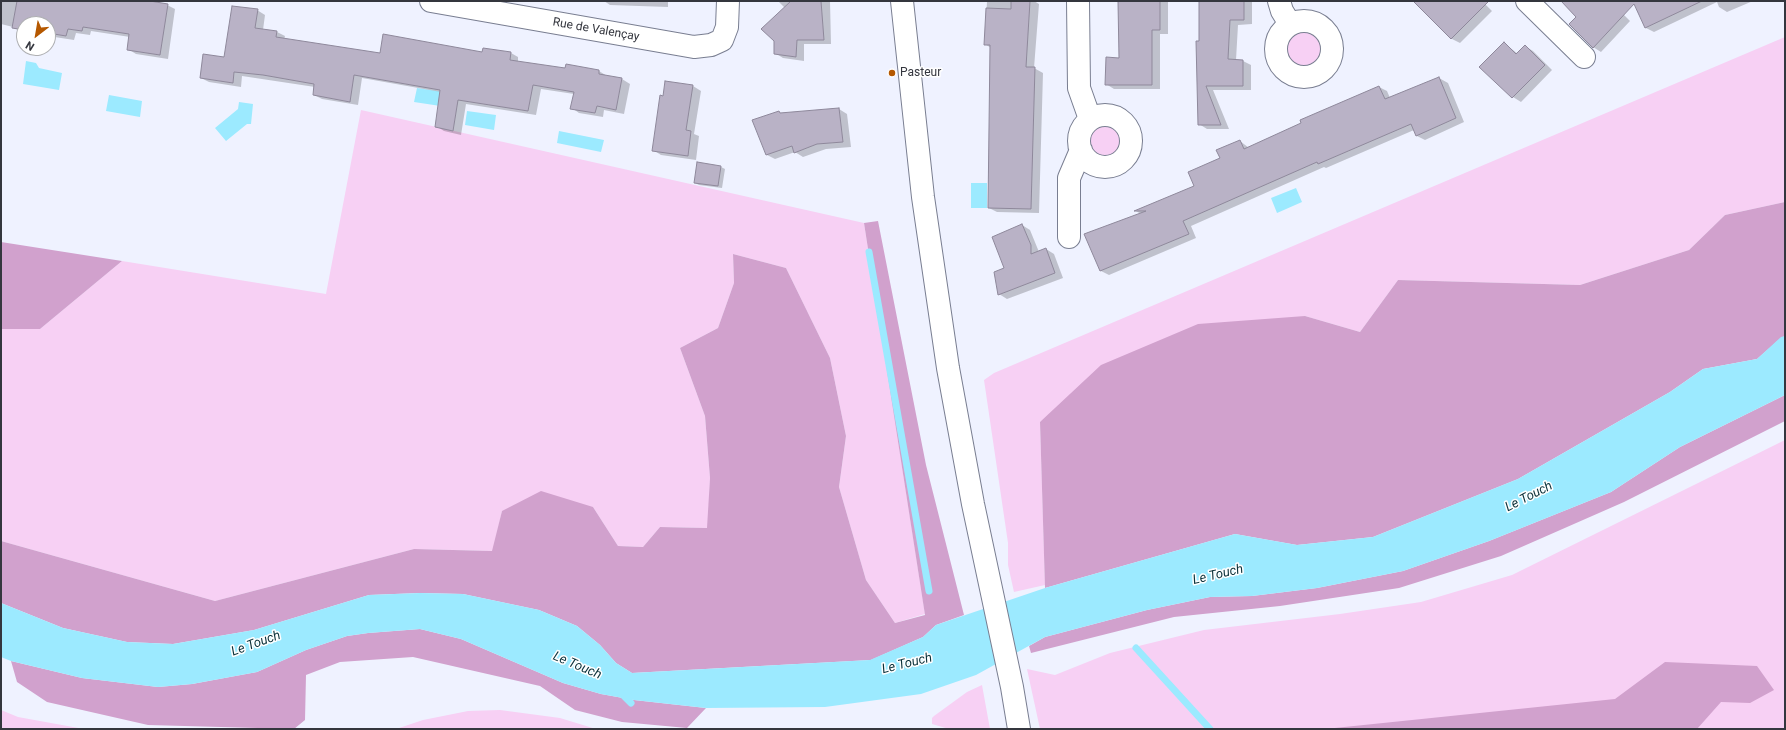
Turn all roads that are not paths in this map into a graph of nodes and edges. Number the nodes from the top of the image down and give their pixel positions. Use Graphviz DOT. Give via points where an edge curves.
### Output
graph roads {
  1 [pos="431,1"];
  2 [pos="728,1"];
  3 [pos="902,1"];
  4 [pos="1078,1"];
  5 [pos="1279,1"];
  6 [pos="1527,1"];
  7 [pos="1290,24"];
  8 [pos="1584,56"];
  9 [pos="1090,119"];
  10 [pos="1081,150"];
  11 [pos="1069,237"];
  12 [pos="1019,729"];
  1 -- 2 [label="street, Rue de Valençay" via="694,47 711,45 722,40 727,27"];
  3 -- 12 [label="street" via="923,197 948,368"];
  4 -- 9 [label="street" via="1079,88"];
  5 -- 7 [label="street"];
  6 -- 8 [label="street"];
  9 -- 10 [label="street" via="1082,128 1079,139"];
  9 -- 10 [label="street" via="1101,114 1113,115 1123,121 1130,130 1132,142 1128,154 1110,167 1098,166 1088,160"];
  10 -- 11 [label="street" via="1069,178"];
}
